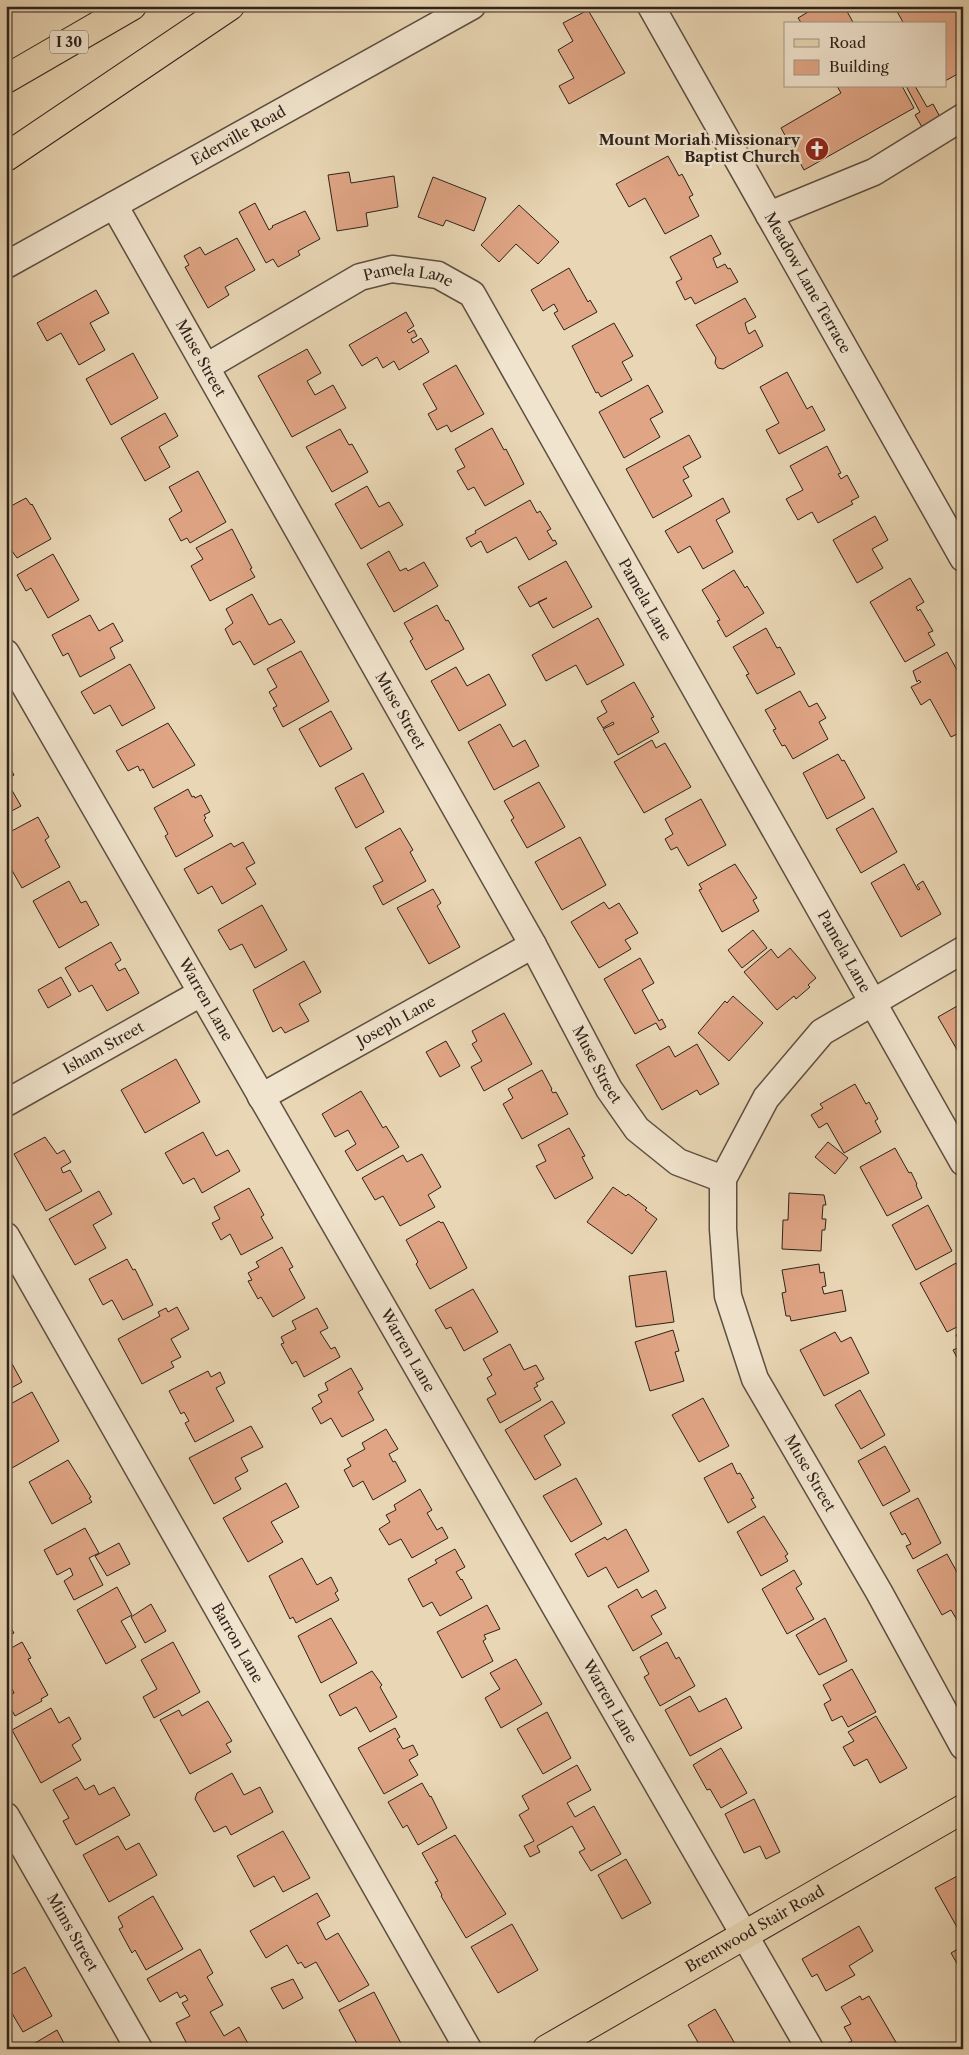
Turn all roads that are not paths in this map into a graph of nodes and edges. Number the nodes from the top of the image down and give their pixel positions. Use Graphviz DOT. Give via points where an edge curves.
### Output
graph roads {
  1 [pos="132,6"];
  2 [pos="230,6"];
  3 [pos="472,6"];
  4 [pos="651,6"];
  5 [pos="6,79"];
  6 [pos="963,117"];
  7 [pos="6,157"];
  8 [pos="114,205"];
  9 [pos="769,214"];
  10 [pos="6,265"];
  11 [pos="206,367"];
  12 [pos="963,558"];
  13 [pos="6,653"];
  14 [pos="533,945"];
  15 [pos="963,950"];
  16 [pos="201,993"];
  17 [pos="872,1002"];
  18 [pos="261,1097"];
  19 [pos="6,1103"];
  20 [pos="963,1162"];
  21 [pos="723,1179"];
  22 [pos="6,1236"];
  23 [pos="963,1746"];
  24 [pos="963,1809"];
  25 [pos="6,1816"];
  26 [pos="745,1934"];
  27 [pos="139,2049"];
  28 [pos="468,2049"];
  29 [pos="547,2049"];
  30 [pos="810,2049"];
  1 -- 5 [label="main road, I 30"];
  2 -- 7 [label="main road"];
  3 -- 8 [label="street, Ederville Road"];
  4 -- 9 [label="street, Meadow Lane Terrace"];
  6 -- 9 [label="street" via="874,172"];
  8 -- 10 [label="street, Ederville Road"];
  8 -- 11 [label="street, Muse Street"];
  9 -- 12 [label="street, Meadow Lane Terrace"];
  11 -- 14 [label="street, Muse Street"];
  11 -- 17 [label="street, Pamela Lane" via="360,277 392,269 438,274 472,294"];
  13 -- 16 [label="street, Warren Lane"];
  14 -- 18 [label="street, Joseph Lane"];
  14 -- 21 [label="street, Muse Street" via="609,1089 637,1129 678,1162"];
  15 -- 17 [label="street, Muse Street"];
  16 -- 18 [label="street, Warren Lane"];
  16 -- 19 [label="street, Isham Street"];
  17 -- 20 [label="street, Pamela Lane"];
  17 -- 21 [label="street, Muse Street" via="822,1032 766,1098"];
  18 -- 26 [label="street, Warren Lane"];
  21 -- 23 [label="street, Muse Street" via="728,1296 755,1379 879,1592"];
  22 -- 28 [label="street, Barron Lane"];
  24 -- 26 [label="main road, Brentwood Stair Road"];
  25 -- 27 [label="street, Mims Street"];
  26 -- 29 [label="main road, Brentwood Stair Road"];
  26 -- 30 [label="street, Warren Lane"];
}
